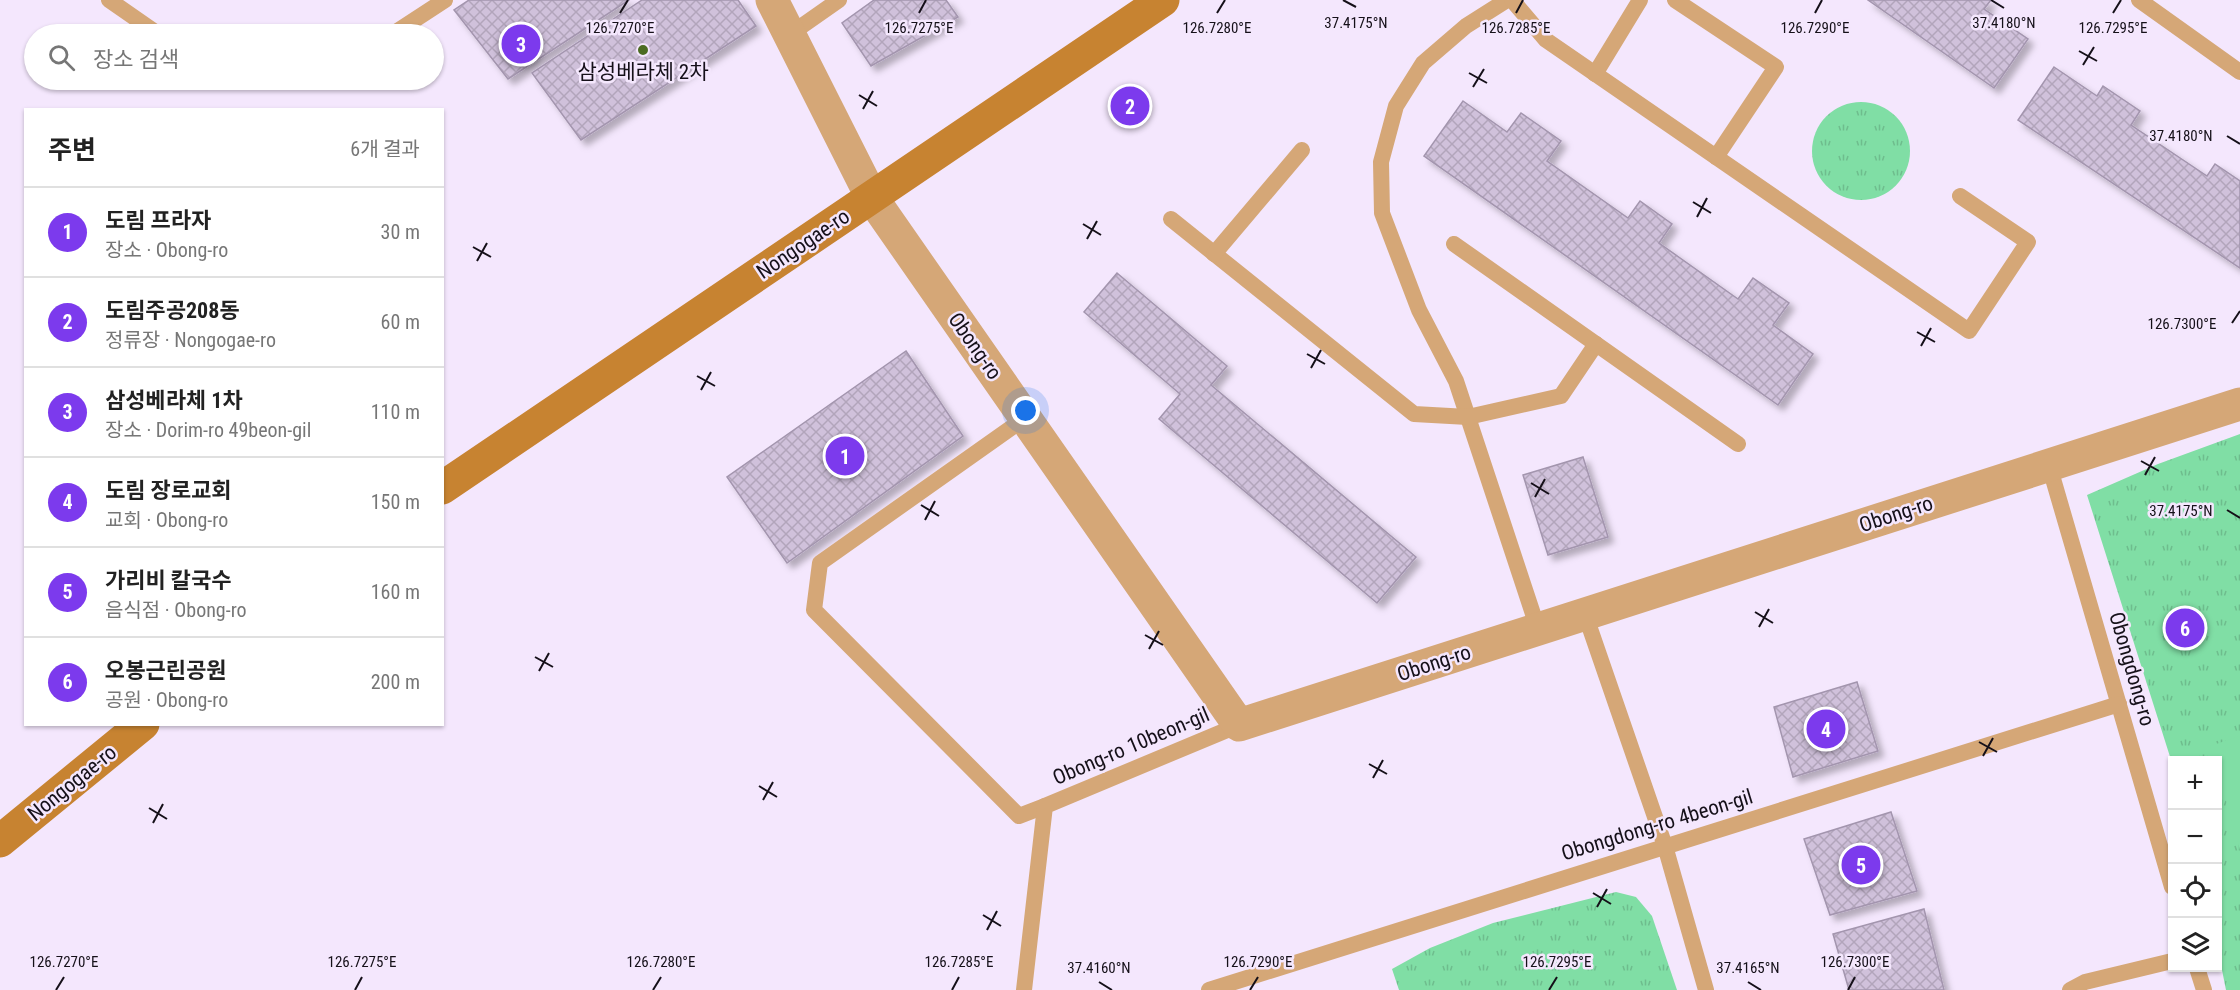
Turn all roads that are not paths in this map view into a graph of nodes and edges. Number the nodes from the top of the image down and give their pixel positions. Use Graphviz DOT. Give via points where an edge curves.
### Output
graph roads {
  1 [pos="110,0"];
  2 [pos="445,0"];
  3 [pos="772,0"];
  4 [pos="839,0"];
  5 [pos="1163,0"];
  6 [pos="1507,0"];
  7 [pos="1512,0"];
  8 [pos="1640,0"];
  9 [pos="1675,0"];
  10 [pos="2139,0"];
  11 [pos="144,24"];
  12 [pos="408,24"];
  13 [pos="789,35"];
  14 [pos="2240,72"];
  15 [pos="1595,74"];
  16 [pos="1302,150"];
  17 [pos="1716,157"];
  18 [pos="1960,196"];
  19 [pos="872,198"];
  20 [pos="1171,219"];
  21 [pos="1454,244"];
  22 [pos="1214,254"];
  23 [pos="1596,344"];
  24 [pos="2240,404"];
  25 [pos="1468,417"];
  26 [pos="1025,418"];
  27 [pos="1738,444"];
  28 [pos="2049,465"];
  29 [pos="444,487"];
  30 [pos="1585,614"];
  31 [pos="1538,629"];
  32 [pos="2119,704"];
  33 [pos="1239,725"];
  34 [pos="141,726"];
  35 [pos="1045,806"];
  36 [pos="0,841"];
  37 [pos="1665,846"];
  38 [pos="2168,872"];
  39 [pos="2168,962"];
  40 [pos="2198,972"];
  41 [pos="1024,990"];
  42 [pos="1209,990"];
  43 [pos="1706,990"];
  44 [pos="2070,990"];
  45 [pos="2204,990"];
  1 -- 11 [label="lane"];
  2 -- 12 [label="lane"];
  3 -- 13 [label="street, Obong-ro"];
  4 -- 13 [label="lane"];
  5 -- 19 [label="main road, Nongogae-ro"];
  6 -- 25 [label="lane" via="1466,26 1423,63 1396,106 1381,162 1382,213 1419,310 1456,381"];
  7 -- 15 [label="lane" via="1546,40"];
  8 -- 15 [label="lane"];
  9 -- 17 [label="lane" via="1776,67"];
  10 -- 14 [label="lane"];
  13 -- 19 [label="street, Obong-ro"];
  15 -- 17 [label="lane"];
  16 -- 22 [label="lane"];
  17 -- 18 [label="lane" via="1969,331 2028,242"];
  19 -- 26 [label="street, Obong-ro"];
  19 -- 29 [label="main road, Nongogae-ro"];
  20 -- 22 [label="lane"];
  21 -- 23 [label="lane"];
  22 -- 25 [label="lane" via="1414,414"];
  23 -- 25 [label="lane" via="1561,396"];
  23 -- 27 [label="lane"];
  24 -- 28 [label="street, Obong-ro"];
  25 -- 31 [label="lane"];
  26 -- 33 [label="street, Obong-ro"];
  26 -- 35 [label="lane" via="820,563 814,610 1019,816"];
  28 -- 30 [label="street, Obong-ro"];
  28 -- 32 [label="lane, Obongdong-ro"];
  30 -- 31 [label="street, Obong-ro"];
  30 -- 37 [label="lane"];
  31 -- 33 [label="street, Obong-ro"];
  32 -- 37 [label="lane, Obongdong-ro 4beon-gil"];
  32 -- 38 [label="lane, Obongdong-ro"];
  33 -- 35 [label="lane, Obong-ro 10beon-gil"];
  34 -- 36 [label="main road, Nongogae-ro"];
  35 -- 41 [label="lane, Obong-ro 10beon-gil"];
  37 -- 42 [label="lane, Obongdong-ro 4beon-gil"];
  37 -- 43 [label="lane"];
  39 -- 44 [label="lane" via="2085,982"];
  40 -- 45 [label="lane"];
}
